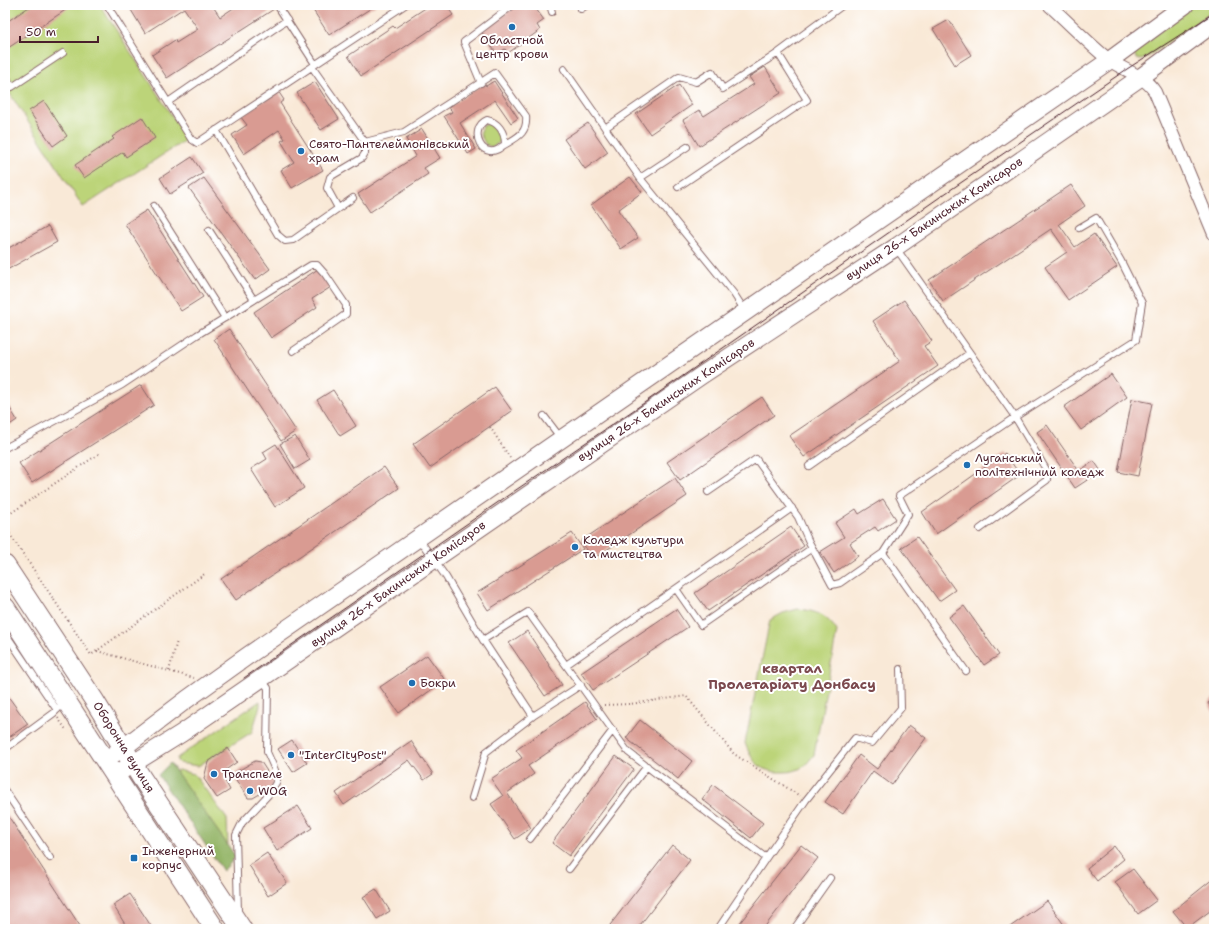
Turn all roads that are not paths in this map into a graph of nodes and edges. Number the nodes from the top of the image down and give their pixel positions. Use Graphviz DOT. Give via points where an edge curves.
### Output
graph roads {
  1 [pos="107,5"];
  2 [pos="277,5"];
  3 [pos="405,5"];
  4 [pos="514,5"];
  5 [pos="550,5"];
  6 [pos="580,5"];
  7 [pos="587,5"];
  8 [pos="844,5"];
  9 [pos="1049,5"];
  10 [pos="1186,5"];
  11 [pos="552,12"];
  12 [pos="287,20"];
  13 [pos="1214,23"];
  14 [pos="63,52"];
  15 [pos="778,53"];
  16 [pos="1110,60"];
  17 [pos="314,66"];
  18 [pos="564,69"];
  19 [pos="5,75"];
  20 [pos="1141,77"];
  21 [pos="481,83"];
  22 [pos="168,102"];
  23 [pos="605,128"];
  24 [pos="216,130"];
  25 [pos="365,142"];
  26 [pos="501,147"];
  27 [pos="687,147"];
  28 [pos="640,178"];
  29 [pos="678,187"];
  30 [pos="353,198"];
  31 [pos="154,206"];
  32 [pos="338,208"];
  33 [pos="1079,228"];
  34 [pos="209,230"];
  35 [pos="1214,234"];
  36 [pos="896,247"];
  37 [pos="254,300"];
  38 [pos="745,312"];
  39 [pos="225,318"];
  40 [pos="293,351"];
  41 [pos="970,353"];
  42 [pos="544,416"];
  43 [pos="1015,417"];
  44 [pos="562,438"];
  45 [pos="5,448"];
  46 [pos="809,466"];
  47 [pos="708,492"];
  48 [pos="792,508"];
  49 [pos="980,529"];
  50 [pos="418,538"];
  51 [pos="812,548"];
  52 [pos="883,553"];
  53 [pos="433,560"];
  54 [pos="5,565"];
  55 [pos="676,589"];
  56 [pos="5,607"];
  57 [pos="9,629"];
  58 [pos="483,640"];
  59 [pos="246,657"];
  60 [pos="566,665"];
  61 [pos="900,669"];
  62 [pos="966,671"];
  63 [pos="265,683"];
  64 [pos="581,685"];
  65 [pos="61,706"];
  66 [pos="532,716"];
  67 [pos="613,730"];
  68 [pos="123,748"];
  69 [pos="5,750"];
  70 [pos="133,764"];
  71 [pos="647,766"];
  72 [pos="110,768"];
  73 [pos="5,791"];
  74 [pos="472,798"];
  75 [pos="530,839"];
  76 [pos="50,858"];
  77 [pos="766,858"];
  78 [pos="569,868"];
  79 [pos="830,878"];
  80 [pos="240,926"];
  81 [pos="215,929"];
  82 [pos="718,929"];
  83 [pos="794,929"];
  1 -- 22 [label="lane"];
  2 -- 12 [label="lane"];
  3 -- 17 [label="lane"];
  4 -- 21 [label="lane" via="464,42"];
  5 -- 11 [label="lane"];
  6 -- 7 [label="lane" via="581,9"];
  8 -- 15 [label="lane"];
  9 -- 16 [label="street"];
  10 -- 16 [label="street"];
  12 -- 17 [label="lane"];
  12 -- 22 [label="lane"];
  13 -- 20 [label="street, вулиця 26-х Бакинських Комісаров"];
  14 -- 19 [label="lane" via="12,87"];
  15 -- 23 [label="lane" via="723,89 712,72 696,82 679,77"];
  15 -- 29 [label="lane" via="807,100"];
  16 -- 20 [label="street"];
  16 -- 38 [label="street"];
  17 -- 24 [label="lane"];
  17 -- 25 [label="lane"];
  18 -- 23 [label="lane"];
  20 -- 35 [label="street" via="1155,92"];
  20 -- 36 [label="street, вулиця 26-х Бакинських Комісаров"];
  21 -- 25 [label="lane" via="404,132"];
  21 -- 26 [label="lane" via="495,73 526,116 524,131"];
  22 -- 24 [label="lane" via="191,139 197,143"];
  23 -- 28 [label="lane"];
  24 -- 32 [label="lane" via="278,235 285,241 293,240"];
  25 -- 32 [label="lane" via="362,158 330,177 327,188"];
  26 -- 26 [label="lane" via="505,140 503,132 493,121 483,122 477,137 484,150 494,152"];
  27 -- 28 [label="lane"];
  28 -- 38 [label="lane" via="734,294"];
  30 -- 32 [label="lane"];
  31 -- 39 [label="lane"];
  33 -- 43 [label="lane" via="1096,218 1121,261 1142,303 1136,340"];
  34 -- 37 [label="lane"];
  36 -- 41 [label="lane"];
  36 -- 53 [label="street, вулиця 26-х Бакинських Комісаров" via="702,375"];
  37 -- 39 [label="lane"];
  37 -- 40 [label="lane" via="311,265 317,265 325,274 346,305 346,314"];
  38 -- 44 [label="street"];
  39 -- 45 [label="lane" via="122,385"];
  41 -- 43 [label="lane"];
  41 -- 46 [label="lane"];
  42 -- 44 [label="lane"];
  43 -- 49 [label="lane" via="1047,471 1046,480"];
  43 -- 52 [label="lane" via="900,496 908,514"];
  44 -- 50 [label="street"];
  47 -- 48 [label="lane" via="756,459"];
  48 -- 51 [label="lane"];
  48 -- 55 [label="lane"];
  50 -- 53 [label="lane"];
  50 -- 59 [label="street"];
  51 -- 52 [label="lane" via="832,584 840,583"];
  51 -- 55 [label="lane" via="701,625"];
  52 -- 62 [label="lane"];
  53 -- 58 [label="lane" via="446,577"];
  53 -- 63 [label="street, вулиця 26-х Бакинських Комісаров"];
  54 -- 68 [label="main road, Оборонна вулиця"];
  55 -- 60 [label="lane"];
  56 -- 57 [label="main road, Оборонна вулиця"];
  57 -- 65 [label="main road, Оборонна вулиця"];
  58 -- 60 [label="lane" via="528,612"];
  58 -- 66 [label="lane"];
  59 -- 63 [label="street"];
  59 -- 68 [label="street"];
  60 -- 64 [label="lane"];
  61 -- 77 [label="lane" via="901,708 872,743 855,738 806,800"];
  63 -- 70 [label="street, вулиця 26-х Бакинських Комісаров"];
  63 -- 80 [label="lane" via="267,752 277,781 269,794 242,823 236,835"];
  64 -- 66 [label="lane"];
  64 -- 67 [label="lane"];
  65 -- 69 [label="lane"];
  65 -- 72 [label="main road, Оборонна вулиця"];
  66 -- 74 [label="lane" via="486,752"];
  67 -- 71 [label="lane" via="628,752"];
  67 -- 75 [label="lane"];
  68 -- 70 [label="main road, Оборонна вулиця"];
  68 -- 72 [label="street"];
  70 -- 72 [label="street, вулиця 26-х Бакинських Комісаров"];
  70 -- 80 [label="main road, Оборонна вулиця"];
  71 -- 77 [label="lane"];
  71 -- 78 [label="lane"];
  72 -- 81 [label="main road, Оборонна вулиця"];
  73 -- 76 [label="lane"];
  77 -- 82 [label="lane"];
  79 -- 83 [label="lane"];
}
